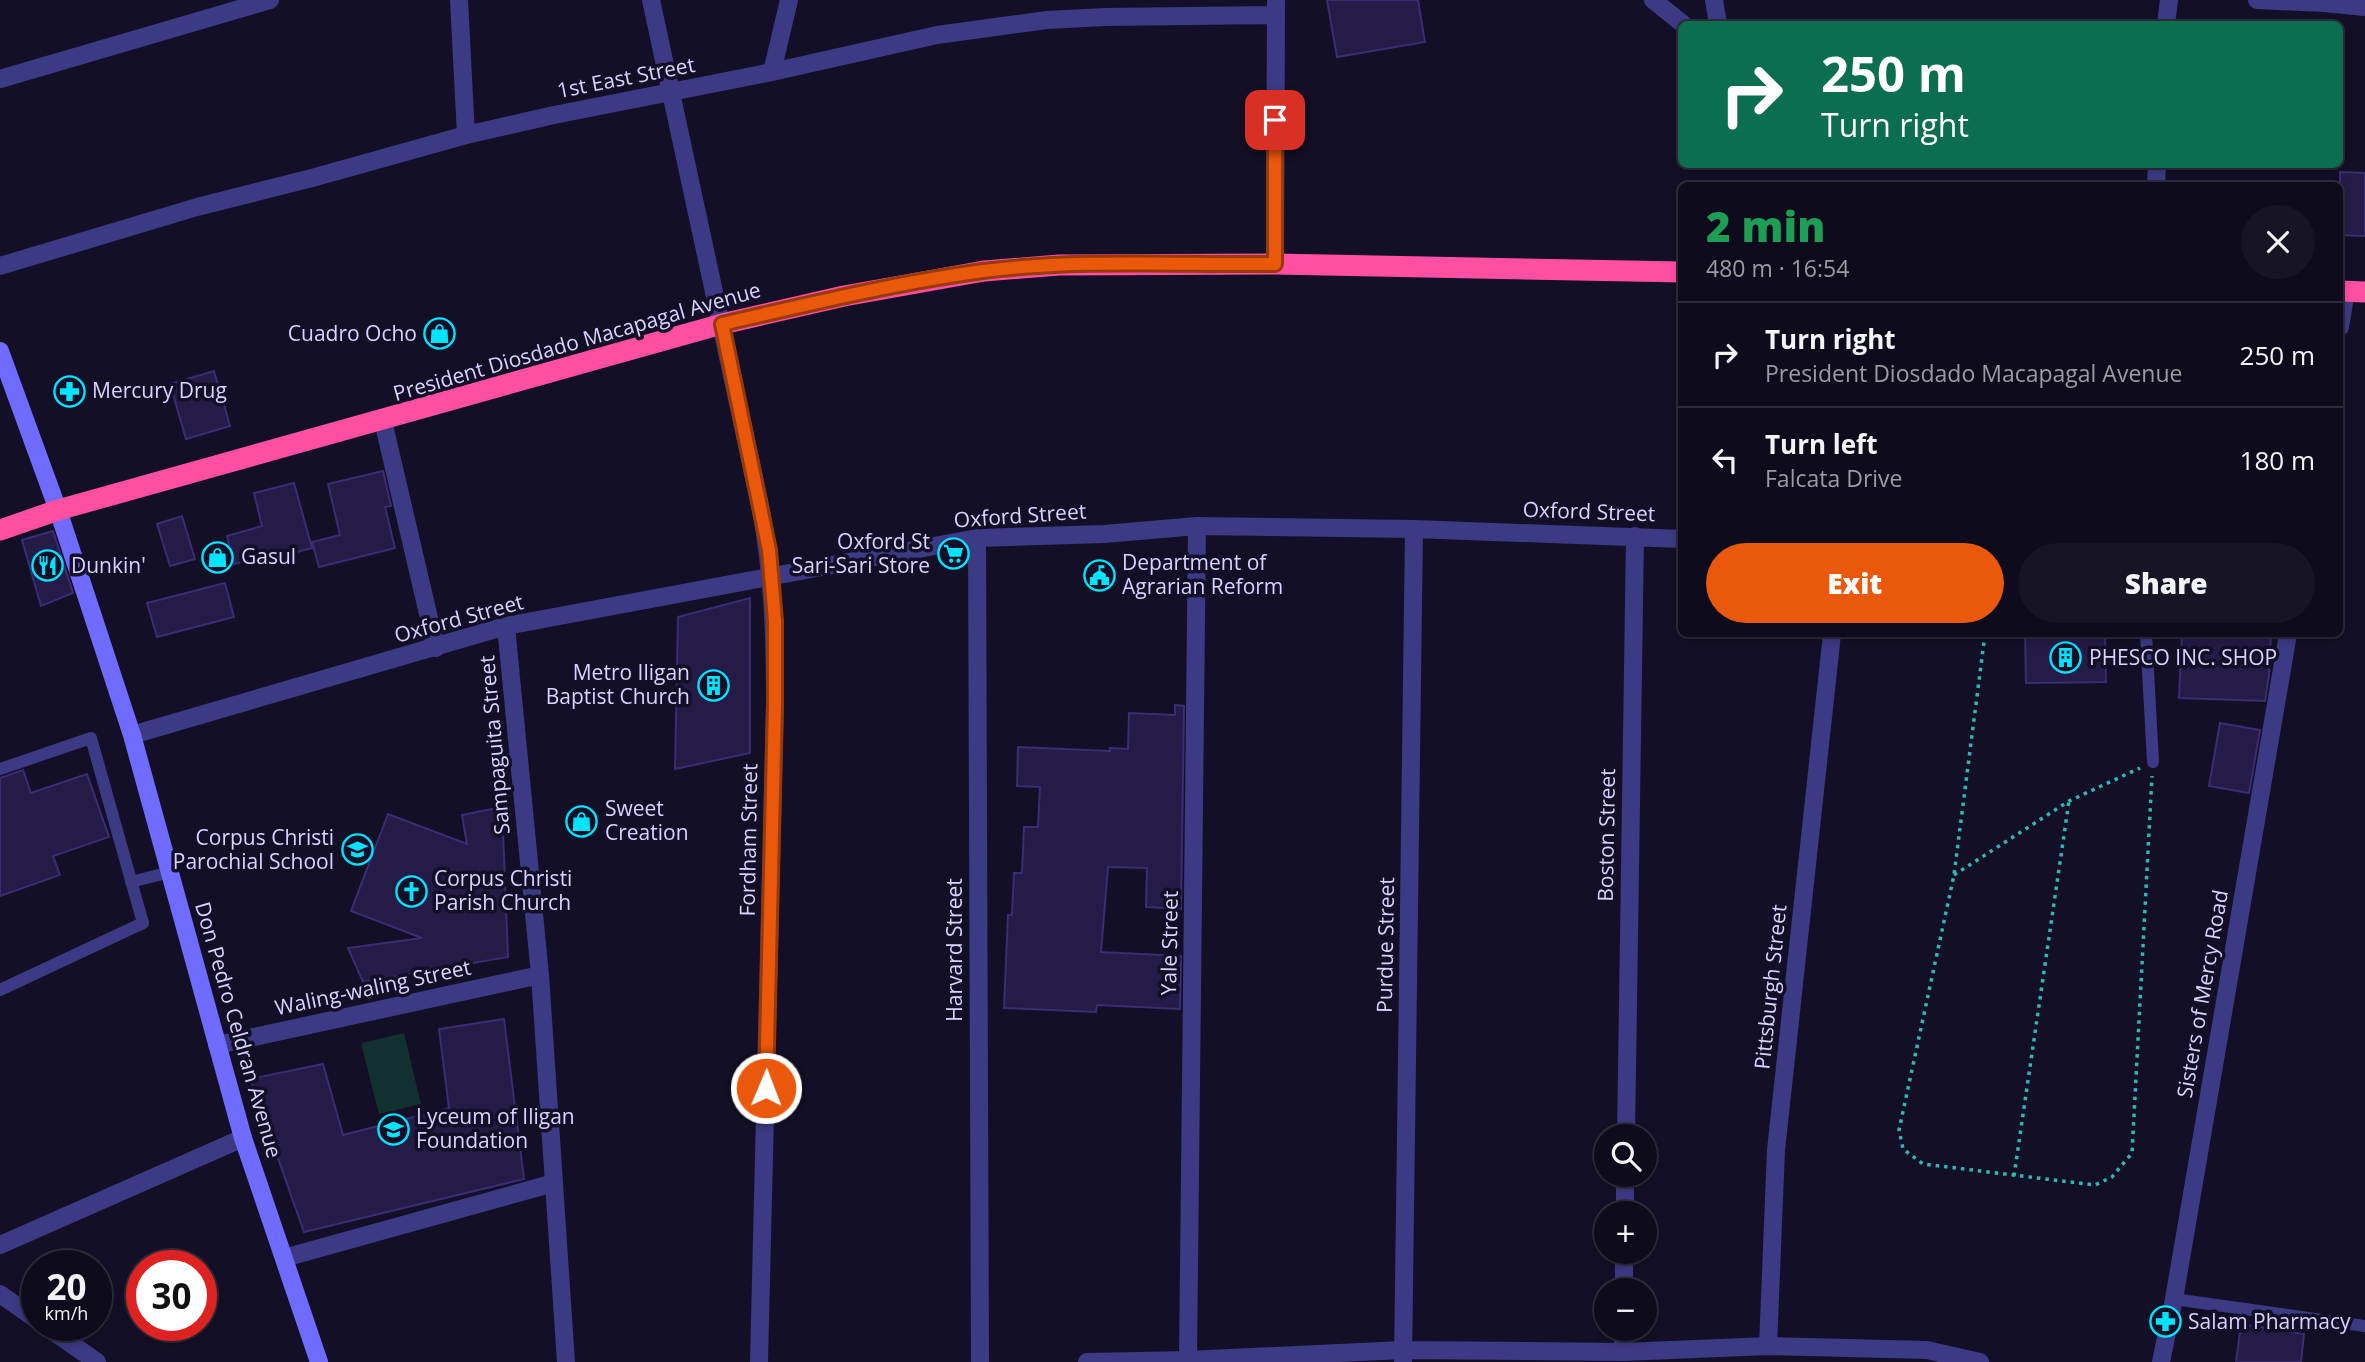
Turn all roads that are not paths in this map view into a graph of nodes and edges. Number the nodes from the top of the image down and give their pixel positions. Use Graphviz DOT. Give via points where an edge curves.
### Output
graph roads {
  1 [pos="270,0"];
  2 [pos="458,0"];
  3 [pos="651,0"];
  4 [pos="789,0"];
  5 [pos="1653,0"];
  6 [pos="1714,0"];
  7 [pos="2168,0"];
  8 [pos="2256,0"];
  9 [pos="2325,1"];
  10 [pos="1275,8"];
  11 [pos="2365,8"];
  12 [pos="1679,21"];
  13 [pos="1718,21"];
  14 [pos="2166,21"];
  15 [pos="772,72"];
  16 [pos="0,79"];
  17 [pos="670,93"];
  18 [pos="466,135"];
  19 [pos="1275,264"];
  20 [pos="0,266"];
  21 [pos="1678,272"];
  22 [pos="2350,291"];
  23 [pos="2343,316"];
  24 [pos="722,324"];
  25 [pos="0,351"];
  26 [pos="383,421"];
  27 [pos="58,510"];
  28 [pos="1197,526"];
  29 [pos="1414,529"];
  30 [pos="0,530"];
  31 [pos="1634,536"];
  32 [pos="976,538"];
  33 [pos="1678,539"];
  34 [pos="771,577"];
  35 [pos="506,626"];
  36 [pos="1832,637"];
  37 [pos="2146,637"];
  38 [pos="2287,637"];
  39 [pos="436,648"];
  40 [pos="132,735"];
  41 [pos="2153,762"];
  42 [pos="0,769"];
  43 [pos="170,872"];
  44 [pos="131,882"];
  45 [pos="540,975"];
  46 [pos="0,990"];
  47 [pos="217,1045"];
  48 [pos="1626,1124"];
  49 [pos="243,1138"];
  50 [pos="554,1183"];
  51 [pos="0,1245"];
  52 [pos="284,1258"];
  53 [pos="0,1294"];
  54 [pos="2174,1299"];
  55 [pos="21,1309"];
  56 [pos="2365,1326"];
  57 [pos="67,1341"];
  58 [pos="1623,1341"];
  59 [pos="1768,1346"];
  60 [pos="1623,1352"];
  61 [pos="1403,1356"];
  62 [pos="1926,1356"];
  63 [pos="1188,1360"];
  64 [pos="97,1362"];
  65 [pos="319,1362"];
  66 [pos="566,1362"];
  67 [pos="759,1362"];
  68 [pos="979,1362"];
  69 [pos="1087,1362"];
  70 [pos="1980,1362"];
  71 [pos="2161,1362"];
  1 -- 16 [label="street"];
  2 -- 18 [label="street"];
  3 -- 17 [label="street, Fordham Street"];
  4 -- 15 [label="street"];
  5 -- 12 [label="street"];
  6 -- 13 [label="street"];
  7 -- 14 [label="street"];
  8 -- 9 [label="street"];
  9 -- 11 [label="street"];
  10 -- 15 [label="street, 1st East Street" via="985,26"];
  10 -- 19 [label="street"];
  15 -- 17 [label="street, 1st East Street"];
  17 -- 18 [label="street, 1st East Street"];
  17 -- 24 [label="street, Fordham Street"];
  18 -- 20 [label="street, 1st East Street" via="197,206"];
  19 -- 21 [label="highway, President Diosdado Macapagal Avenue"];
  19 -- 24 [label="highway, President Diosdado Macapagal Avenue" via="1059,265 984,271 855,293"];
  22 -- 23 [label="street"];
  24 -- 26 [label="highway, President Diosdado Macapagal Avenue"];
  24 -- 34 [label="street, Fordham Street"];
  25 -- 27 [label="main road, Don Pedro Celdran Avenue"];
  26 -- 27 [label="highway, President Diosdado Macapagal Avenue"];
  26 -- 39 [label="street"];
  27 -- 30 [label="highway, President Diosdado Macapagal Avenue"];
  27 -- 40 [label="main road, Don Pedro Celdran Avenue"];
  28 -- 29 [label="street, Oxford Street"];
  28 -- 32 [label="street, Oxford Street"];
  28 -- 63 [label="street, Yale Street"];
  29 -- 31 [label="street, Oxford Street"];
  29 -- 61 [label="street, Purdue Street"];
  31 -- 33 [label="street, Oxford Street"];
  31 -- 48 [label="street, Boston Street"];
  32 -- 34 [label="street, Oxford Street"];
  32 -- 68 [label="street, Harvard Street"];
  34 -- 35 [label="street, Oxford Street"];
  34 -- 67 [label="street, Fordham Street" via="775,704"];
  35 -- 39 [label="street, Oxford Street"];
  35 -- 45 [label="street, Sampaguita Street"];
  36 -- 59 [label="street, Pittsburgh Street" via="1776,1150"];
  37 -- 41 [label="lane"];
  38 -- 54 [label="street, Sisters of Mercy Road"];
  39 -- 40 [label="street, Oxford Street"];
  40 -- 43 [label="main road, Don Pedro Celdran Avenue"];
  42 -- 44 [label="lane" via="90,738"];
  43 -- 44 [label="lane"];
  43 -- 47 [label="main road, Don Pedro Celdran Avenue"];
  44 -- 46 [label="lane" via="143,923"];
  45 -- 47 [label="street, Waling-waling Street"];
  45 -- 50 [label="street, Sampaguita Street"];
  47 -- 49 [label="main road, Don Pedro Celdran Avenue"];
  49 -- 51 [label="street"];
  49 -- 52 [label="main road, Don Pedro Celdran Avenue"];
  50 -- 52 [label="street"];
  50 -- 66 [label="street, Sampaguita Street"];
  52 -- 65 [label="main road, Don Pedro Celdran Avenue"];
  53 -- 55 [label="street"];
  54 -- 56 [label="lane"];
  54 -- 71 [label="street, Sisters of Mercy Road"];
  57 -- 64 [label="street"];
  58 -- 60 [label="street"];
  59 -- 60 [label="street"];
  59 -- 62 [label="street"];
  60 -- 61 [label="street"];
  61 -- 63 [label="street"];
  62 -- 70 [label="street"];
  63 -- 69 [label="street"];
}
